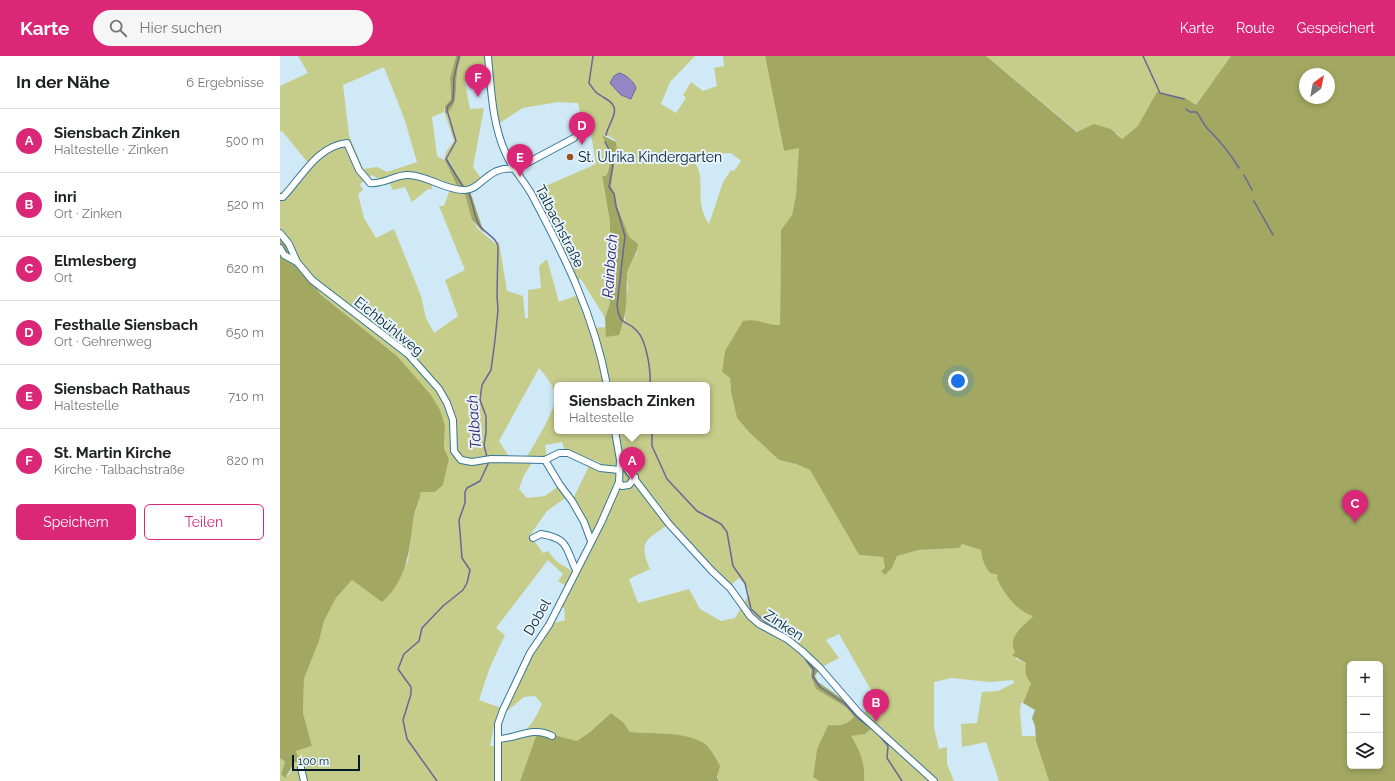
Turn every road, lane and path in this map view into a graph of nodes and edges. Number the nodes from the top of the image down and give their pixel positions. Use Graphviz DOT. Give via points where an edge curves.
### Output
graph roads {
  1 [pos="488,56"];
  2 [pos="574,138"];
  3 [pos="516,169"];
  4 [pos="280,197"];
  5 [pos="280,233"];
  6 [pos="280,248"];
  7 [pos="291,249"];
  8 [pos="284,255"];
  9 [pos="297,262"];
  10 [pos="606,382"];
  11 [pos="616,434"];
  12 [pos="545,460"];
  13 [pos="620,460"];
  14 [pos="619,470"];
  15 [pos="635,477"];
  16 [pos="619,482"];
  17 [pos="533,538"];
  18 [pos="591,541"];
  19 [pos="576,570"];
  20 [pos="552,736"];
  21 [pos="499,739"];
  22 [pos="301,768"];
  23 [pos="304,781"];
  24 [pos="498,781"];
  25 [pos="934,781"];
  1 -- 3 [label="street, Talbachstraße" via="500,136 506,155"];
  2 -- 3 [label="street"];
  3 -- 4 [label="street" via="495,171 476,186 466,190 445,187 414,175 397,176 378,184 370,183 360,170 347,143 331,147 319,155 288,192"];
  3 -- 10 [label="street, Talbachstraße" via="558,242 581,294 600,350"];
  5 -- 7 [label="street"];
  6 -- 8 [label="street"];
  7 -- 8 [label="street"];
  7 -- 9 [label="street"];
  8 -- 9 [label="street, Eichbühlweg"];
  9 -- 12 [label="street, Eichbühlweg" via="312,280 408,354 439,389 448,403 453,420 454,451 464,462"];
  11 -- 13 [label="street"];
  12 -- 14 [label="street, Eichbühlweg" via="559,453 568,453 600,468"];
  12 -- 18 [label="street" via="584,522"];
  13 -- 14 [label="street"];
  13 -- 15 [label="street, Zinken"];
  14 -- 16 [label="street, Dobel"];
  15 -- 16 [label="street" via="629,485 622,486"];
  15 -- 25 [label="street, Zinken" via="669,524 730,588 750,616 802,651 859,713"];
  16 -- 18 [label="street, Dobel"];
  17 -- 19 [label="street" via="541,534 562,540"];
  18 -- 19 [label="street, Dobel"];
  19 -- 21 [label="street, Dobel" via="502,710 498,724"];
  20 -- 21 [label="street" via="538,731"];
  21 -- 24 [label="street, Dobel"];
  22 -- 23 [label="street"];
}
